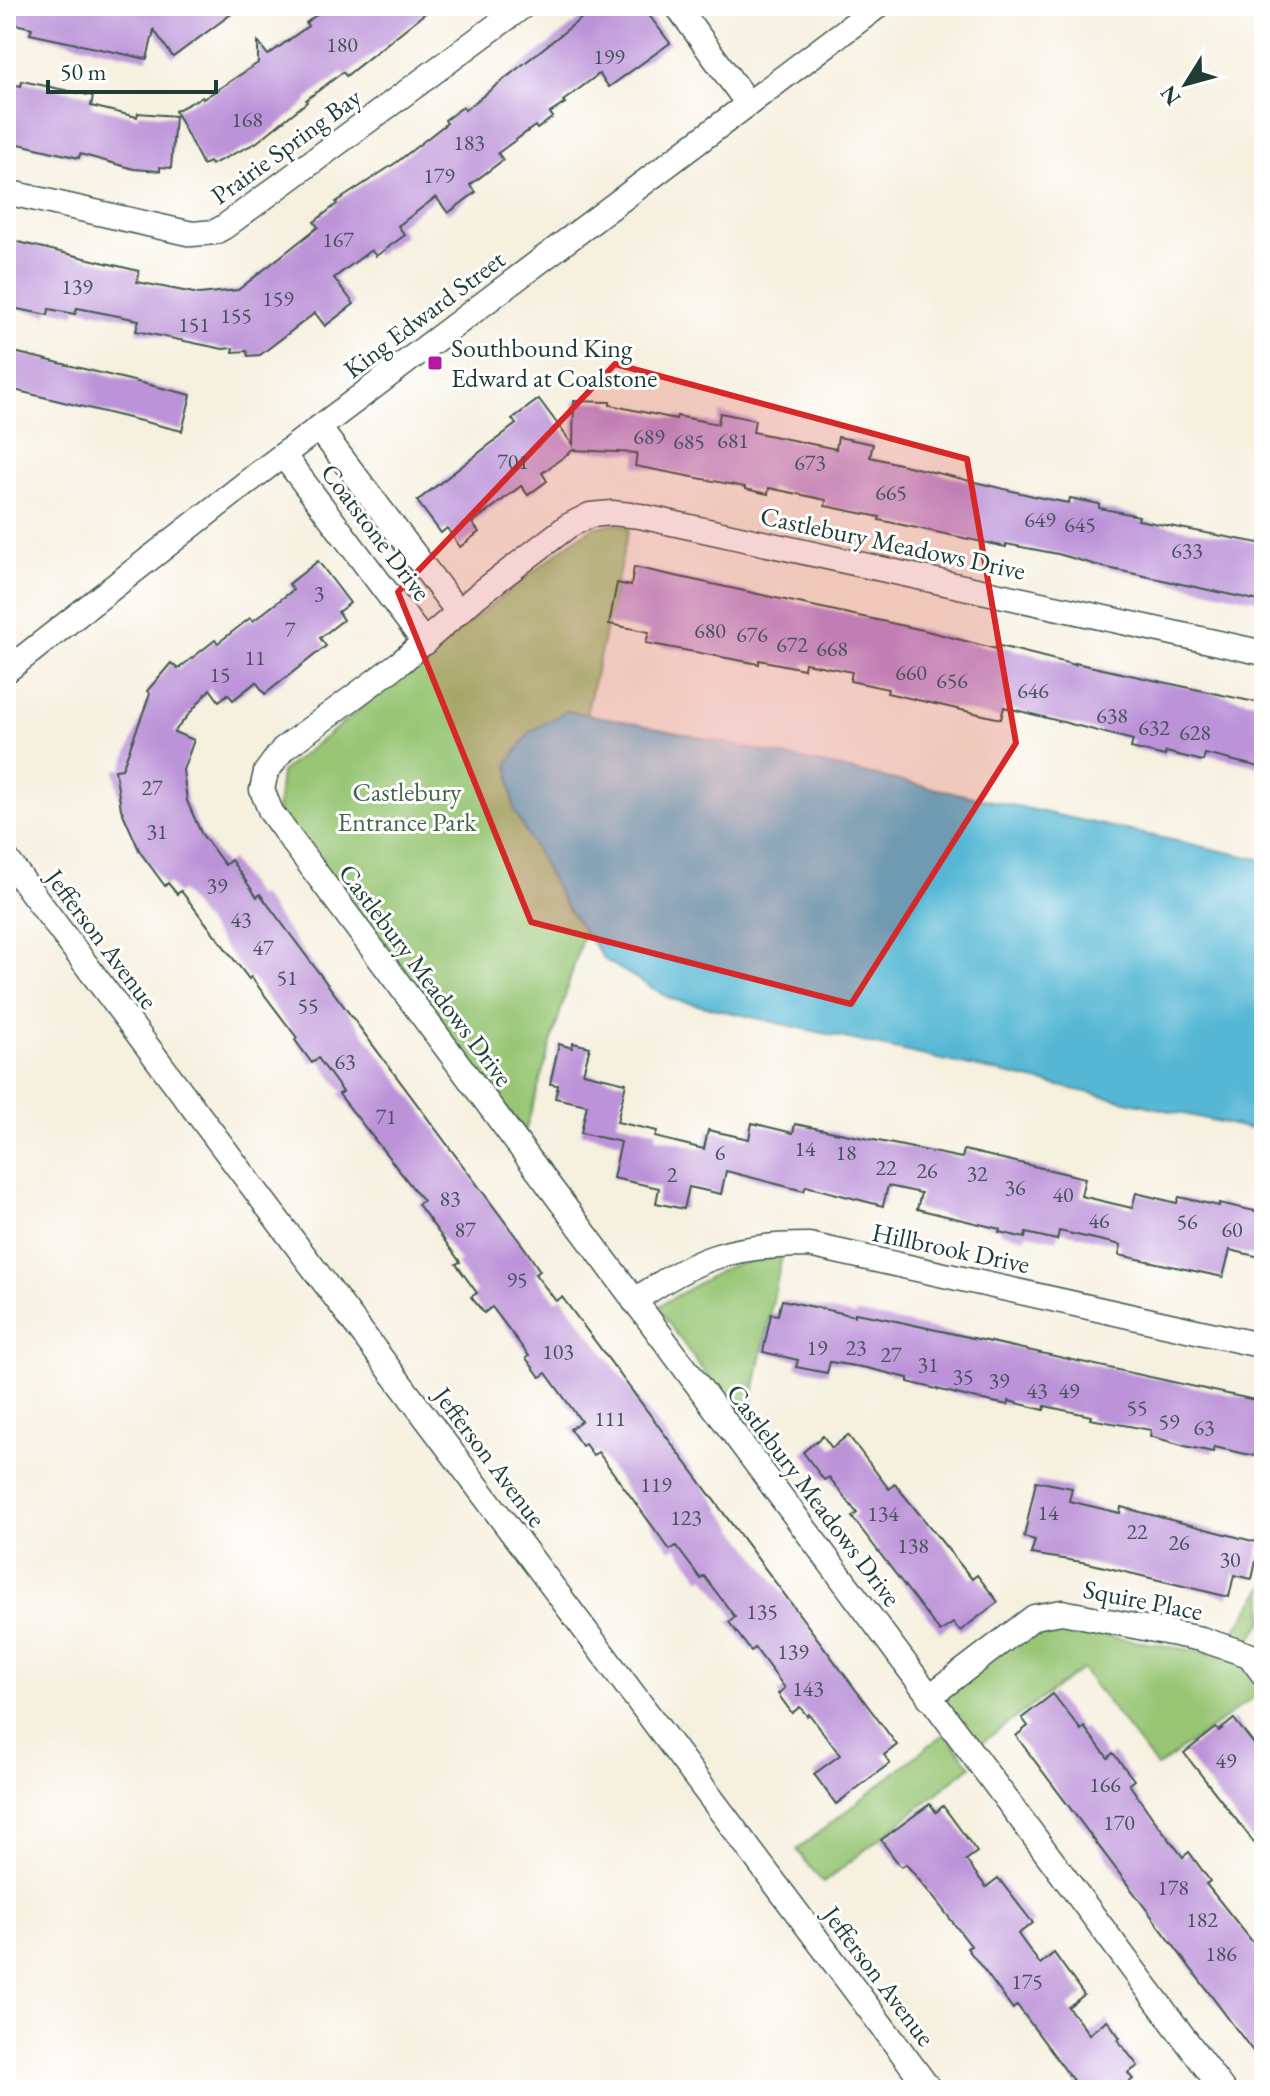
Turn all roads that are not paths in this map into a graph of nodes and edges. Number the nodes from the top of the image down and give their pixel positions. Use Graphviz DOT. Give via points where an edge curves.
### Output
graph roads {
  1 [pos="523,6"];
  2 [pos="677,6"];
  3 [pos="878,6"];
  4 [pos="748,104"];
  5 [pos="6,192"];
  6 [pos="319,428"];
  7 [pos="283,455"];
  8 [pos="458,612"];
  9 [pos="425,643"];
  10 [pos="1264,653"];
  11 [pos="6,671"];
  12 [pos="6,858"];
  13 [pos="634,1301"];
  14 [pos="1264,1346"];
  15 [pos="1264,1675"];
  16 [pos="929,1697"];
  17 [pos="930,2090"];
  18 [pos="1223,2090"];
  1 -- 5 [label="street, Prairie Spring Bay" via="215,232 192,234"];
  2 -- 4 [label="street"];
  3 -- 4 [label="street, King Edward Street"];
  4 -- 6 [label="street, King Edward Street"];
  6 -- 7 [label="street, King Edward Street"];
  6 -- 8 [label="street, Coatstone Drive"];
  7 -- 9 [label="street, Coatstone Drive"];
  7 -- 11 [label="street, King Edward Street"];
  8 -- 9 [label="street, Castlebury Meadows Drive"];
  8 -- 10 [label="street, Castlebury Meadows Drive" via="568,526 590,515 612,513"];
  9 -- 13 [label="street, Castlebury Meadows Drive" via="283,749 266,772 262,790 271,812"];
  12 -- 17 [label="street, Jefferson Avenue"];
  13 -- 14 [label="street, Hillbrook Drive" via="699,1261 763,1245 809,1245"];
  13 -- 16 [label="street, Castlebury Meadows Drive"];
  15 -- 16 [label="street, Squire Place" via="1249,1655 1201,1639 1062,1612 1034,1617"];
  16 -- 18 [label="street, Castlebury Meadows Drive"];
}
